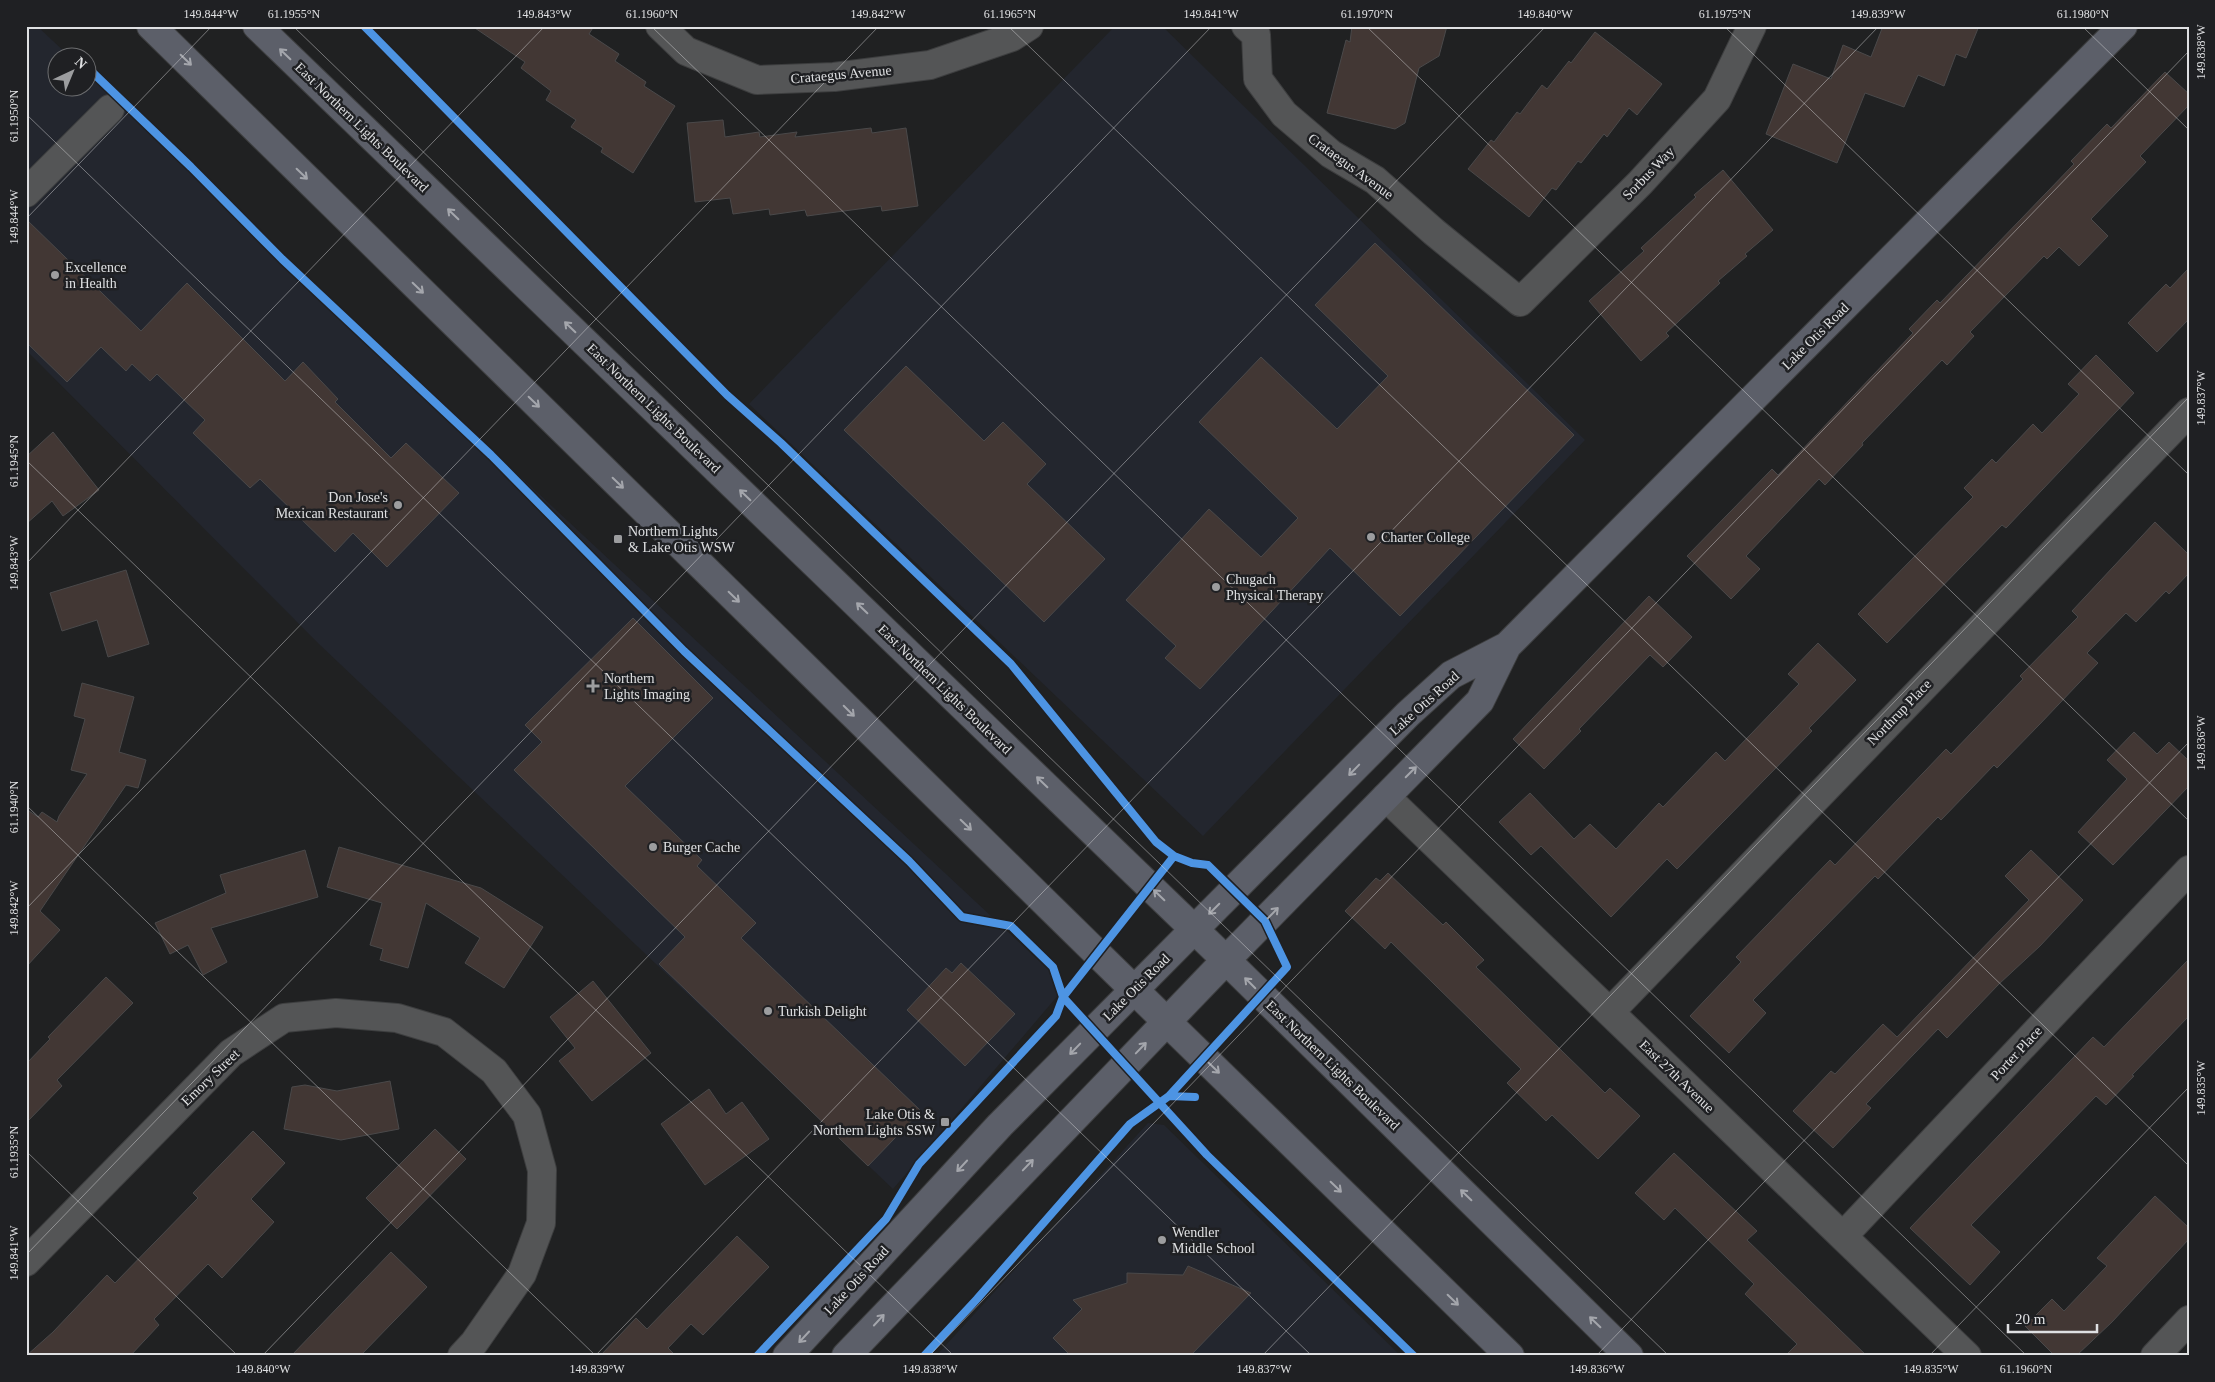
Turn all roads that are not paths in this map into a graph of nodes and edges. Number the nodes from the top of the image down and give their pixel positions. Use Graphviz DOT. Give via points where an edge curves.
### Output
graph roads {
  1 [pos="151,26"];
  2 [pos="257,26"];
  3 [pos="660,26"];
  4 [pos="1030,26"];
  5 [pos="1752,26"];
  6 [pos="2123,26"];
  7 [pos="1258,29"];
  8 [pos="110,109"];
  9 [pos="26,193"];
  10 [pos="1520,302"];
  11 [pos="2189,412"];
  12 [pos="1507,646"];
  13 [pos="1386,797"];
  14 [pos="2189,870"];
  15 [pos="1194,929"];
  16 [pos="1226,960"];
  17 [pos="1133,989"];
  18 [pos="1610,1012"];
  19 [pos="1166,1022"];
  20 [pos="1844,1235"];
  21 [pos="26,1262"];
  22 [pos="2189,1320"];
  23 [pos="462,1356"];
  24 [pos="787,1356"];
  25 [pos="846,1356"];
  26 [pos="1510,1356"];
  27 [pos="1630,1356"];
  28 [pos="1967,1356"];
  29 [pos="2155,1356"];
  1 -- 17 [label="main road, one-way"];
  15 -- 2 [label="main road, East Northern Lights Boulevard, one-way"];
  3 -- 4 [label="street, Crataegus Avenue" via="686,51 757,80 834,77 930,65 1012,37"];
  5 -- 10 [label="street, Sorbus Way" via="1717,99 1640,183"];
  6 -- 12 [label="main road, Lake Otis Road"];
  7 -- 10 [label="street, Crataegus Avenue" via="1258,79 1284,114 1331,154 1375,180"];
  8 -- 9 [label="street"];
  11 -- 18 [label="street, Northrup Place"];
  13 -- 12 [label="main road, Lake Otis Road, one-way" via="1480,701"];
  12 -- 15 [label="main road, Lake Otis Road, one-way" via="1451,674"];
  16 -- 13 [label="main road, Lake Otis Road, one-way"];
  13 -- 18 [label="street, East 27th Avenue"];
  14 -- 20 [label="street, Porter Place"];
  15 -- 16 [label="main road, East Northern Lights Boulevard"];
  15 -- 17 [label="main road, Lake Otis Road"];
  16 -- 19 [label="main road, Lake Otis Road"];
  27 -- 16 [label="main road, East Northern Lights Boulevard, one-way"];
  17 -- 19 [label="main road"];
  17 -- 24 [label="main road, Lake Otis Road, one-way" via="994,1132"];
  18 -- 20 [label="street, East 27th Avenue"];
  25 -- 19 [label="main road, Lake Otis Road, one-way"];
  19 -- 26 [label="main road, one-way"];
  20 -- 28 [label="street, East 27th Avenue"];
  21 -- 23 [label="street, Emory Street" via="231,1053 284,1018 336,1013 397,1018 444,1032 494,1071 527,1115 542,1170 541,1223 522,1274"];
  22 -- 29 [label="street"];
}
